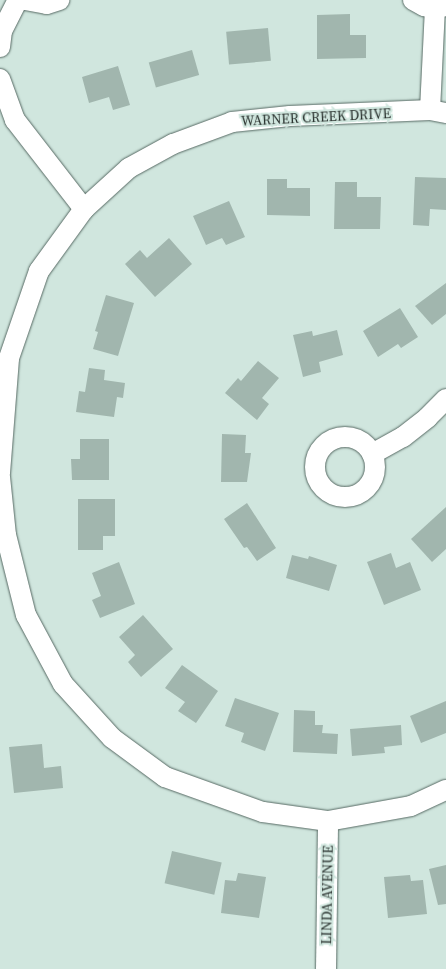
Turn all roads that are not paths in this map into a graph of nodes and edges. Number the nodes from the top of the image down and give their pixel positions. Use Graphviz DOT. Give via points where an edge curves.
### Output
graph roads {
  1 [pos="18,0"];
  2 [pos="25,0"];
  3 [pos="59,0"];
  4 [pos="413,0"];
  5 [pos="441,7"];
  6 [pos="0,47"];
  7 [pos="0,79"];
  8 [pos="438,112"];
  9 [pos="84,209"];
  10 [pos="3,392"];
  11 [pos="446,399"];
  12 [pos="1,431"];
  13 [pos="372,454"];
  14 [pos="0,473"];
  15 [pos="0,477"];
  16 [pos="446,790"];
  17 [pos="328,821"];
  18 [pos="326,969"];
  1 -- 6 [label="street" via="2,31"];
  2 -- 3 [label="street" via="36,4"];
  4 -- 5 [label="street" via="424,6"];
  5 -- 8 [label="street"];
  7 -- 9 [label="street" via="15,120"];
  8 -- 9 [label="street, WARNER CREEK DRIVE" via="290,116 232,122 173,144 129,168"];
  9 -- 10 [label="street, WARNER CREEK DRIVE" via="39,271 9,358"];
  10 -- 12 [label="street, WARNER CREEK DRIVE"];
  11 -- 13 [label="street" via="415,428"];
  12 -- 14 [label="street, WARNER CREEK DRIVE"];
  15 -- 17 [label="street" via="6,535 26,615 63,684 112,738 164,777 263,812"];
  16 -- 17 [label="street" via="411,806"];
  17 -- 18 [label="street, LINDA AVENUE"];
}
